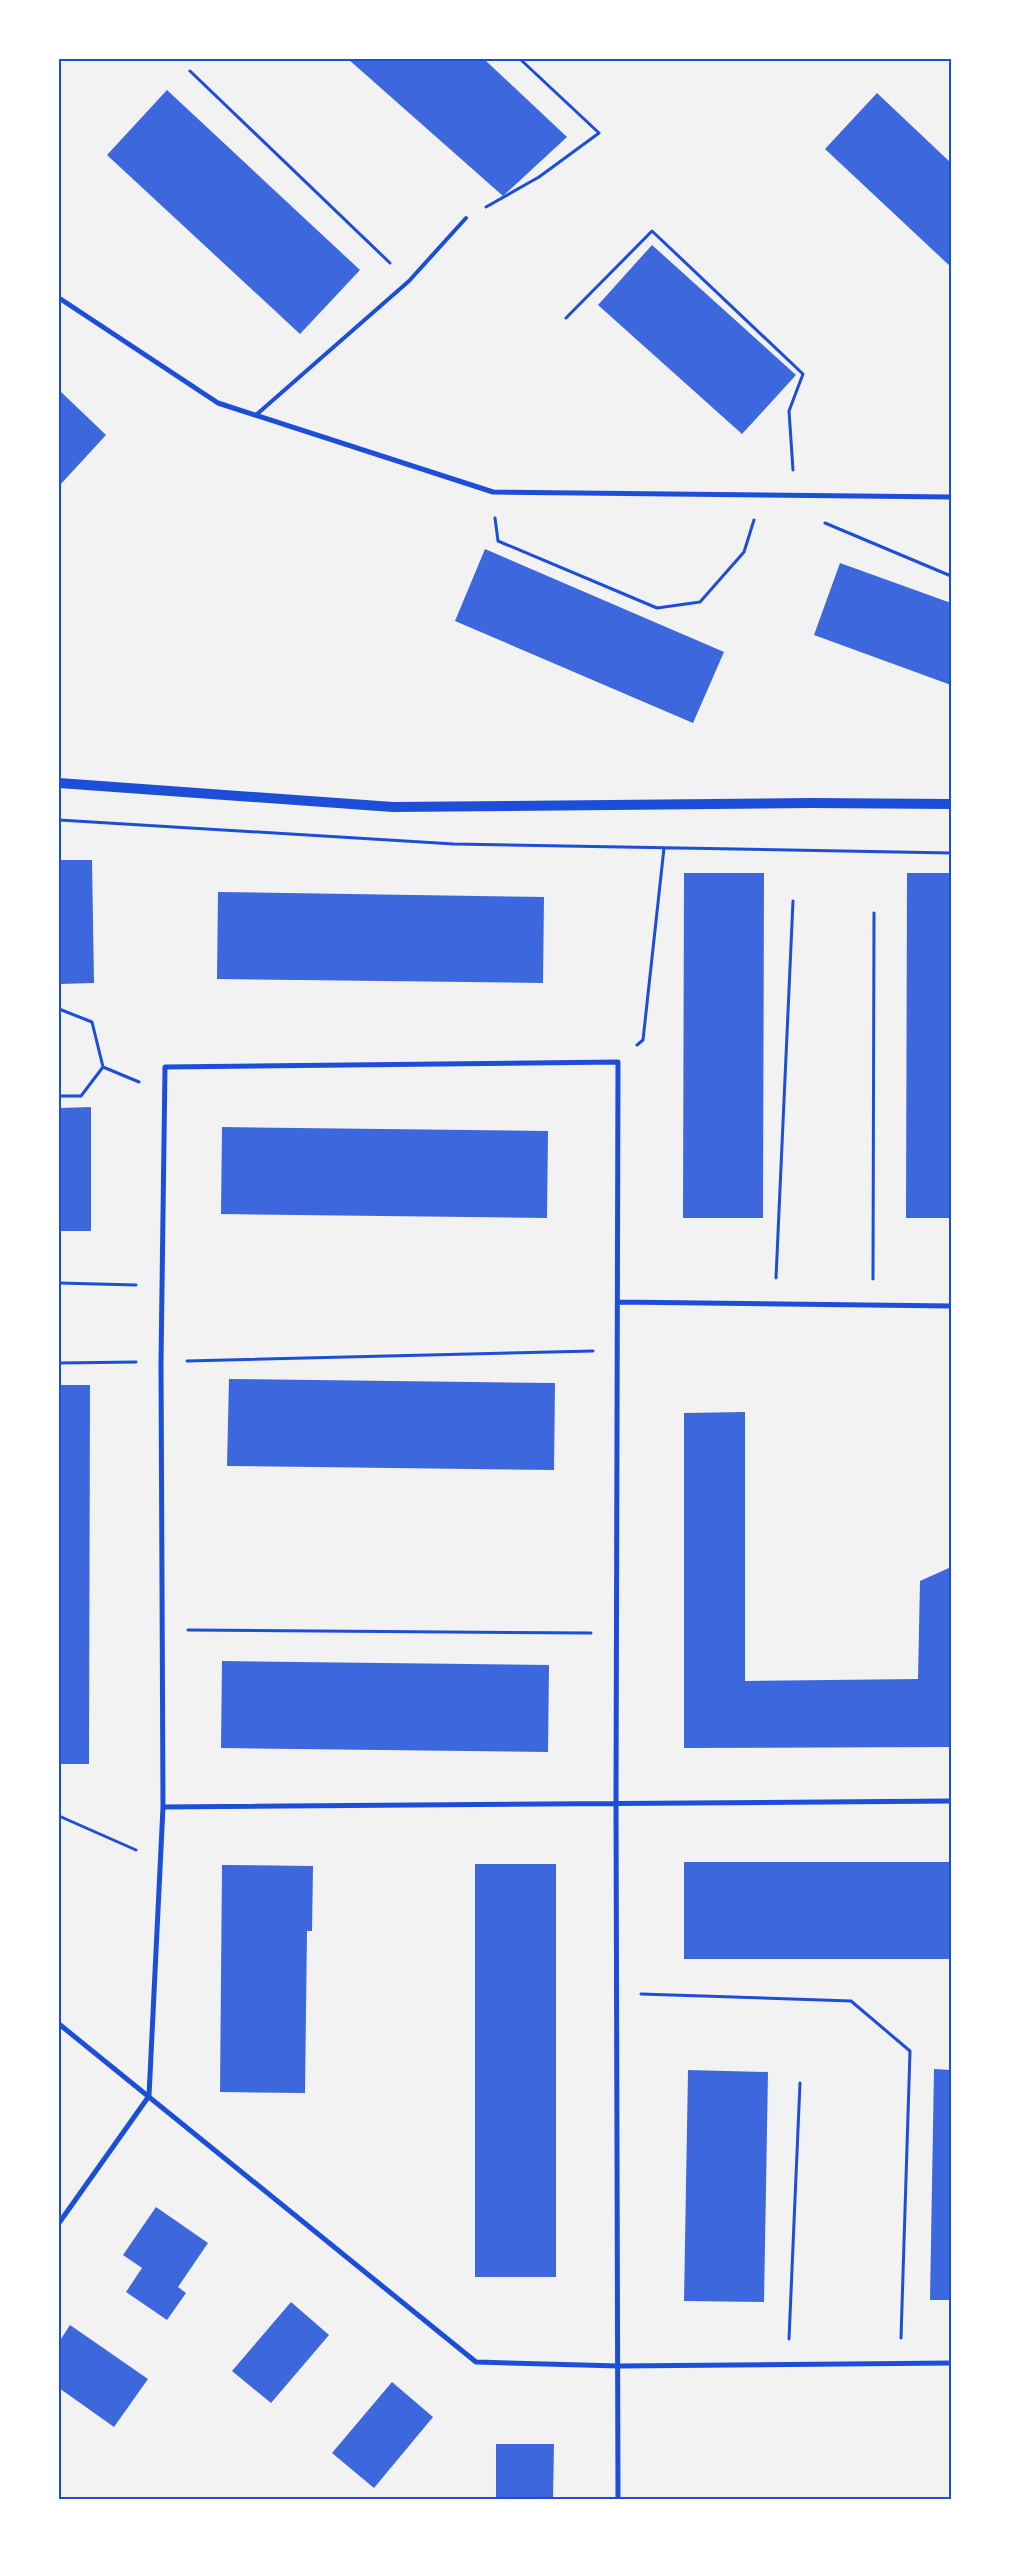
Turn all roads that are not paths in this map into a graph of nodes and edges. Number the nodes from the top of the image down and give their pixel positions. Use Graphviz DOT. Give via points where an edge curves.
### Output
graph roads {
  1 [pos="466,218"];
  2 [pos="59,298"];
  3 [pos="256,416"];
  4 [pos="951,497"];
  5 [pos="59,784"];
  6 [pos="951,804"];
  7 [pos="619,1302"];
  8 [pos="951,1306"];
  9 [pos="951,1801"];
  10 [pos="616,1802"];
  11 [pos="163,1806"];
  12 [pos="59,2024"];
  13 [pos="149,2096"];
  14 [pos="59,2223"];
  15 [pos="951,2363"];
  16 [pos="619,2366"];
  17 [pos="618,2499"];
  1 -- 3 [label="lane" via="409,281"];
  2 -- 3 [label="street" via="218,403"];
  3 -- 4 [label="street" via="492,492"];
  5 -- 6 [label="main road" via="393,807"];
  7 -- 8 [label="street"];
  7 -- 10 [label="street"];
  7 -- 11 [label="street" via="618,1062 165,1067 161,1362"];
  9 -- 10 [label="street"];
  10 -- 11 [label="street"];
  10 -- 16 [label="street"];
  11 -- 13 [label="street"];
  12 -- 13 [label="street"];
  13 -- 14 [label="street"];
  13 -- 16 [label="street" via="476,2362"];
  15 -- 16 [label="street"];
  16 -- 17 [label="street"];
}
